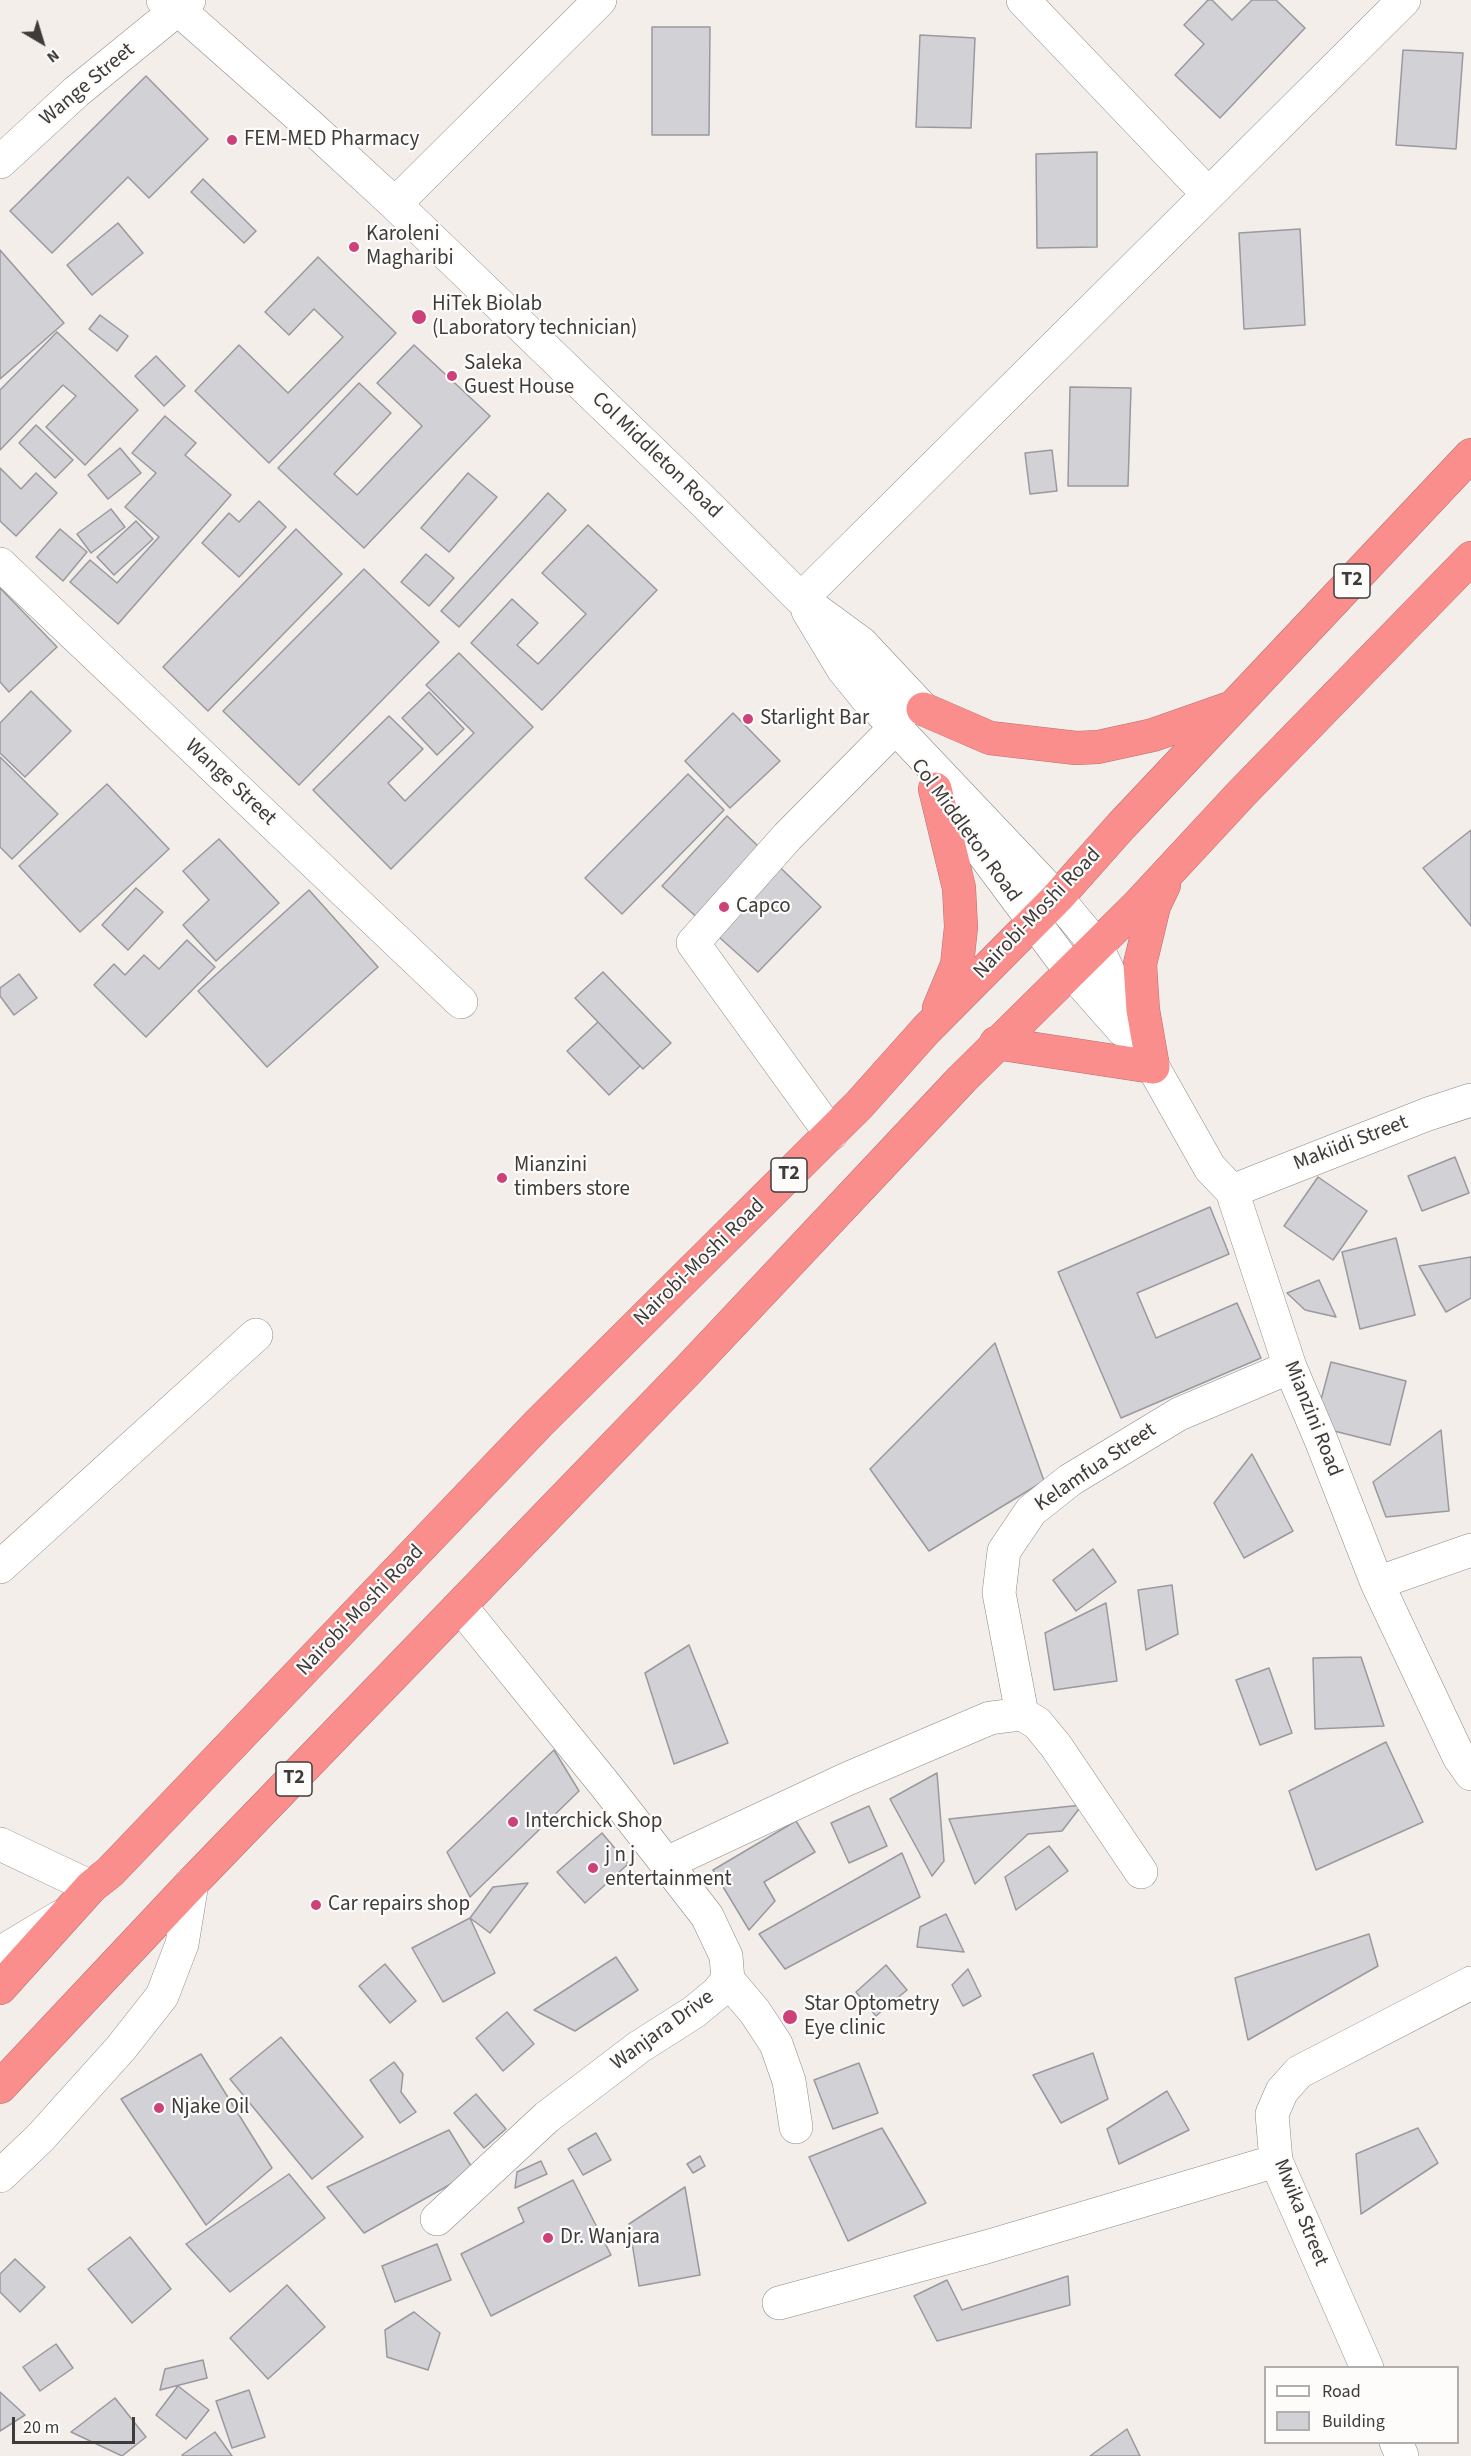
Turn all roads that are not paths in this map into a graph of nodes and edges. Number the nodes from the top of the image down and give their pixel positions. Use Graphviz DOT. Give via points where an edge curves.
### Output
graph roads {
  1 [pos="600,0"];
  2 [pos="1023,0"];
  3 [pos="1404,0"];
  4 [pos="177,3"];
  5 [pos="0,162"];
  6 [pos="1208,194"];
  7 [pos="394,204"];
  8 [pos="1471,455"];
  9 [pos="1471,558"];
  10 [pos="0,564"];
  11 [pos="801,599"];
  12 [pos="861,691"];
  13 [pos="1233,707"];
  14 [pos="923,709"];
  15 [pos="892,731"];
  16 [pos="935,789"];
  17 [pos="1170,872"];
  18 [pos="1057,898"];
  19 [pos="1032,922"];
  20 [pos="1096,945"];
  21 [pos="1070,970"];
  22 [pos="461,1002"];
  23 [pos="926,1030"];
  24 [pos="996,1044"];
  25 [pos="1154,1067"];
  26 [pos="1471,1100"];
  27 [pos="831,1134"];
  28 [pos="1232,1191"];
  29 [pos="256,1335"];
  30 [pos="1290,1367"];
  31 [pos="1471,1551"];
  32 [pos="0,1567"];
  33 [pos="1377,1583"];
  34 [pos="461,1607"];
  35 [pos="1022,1714"];
  36 [pos="1471,1774"];
  37 [pos="0,1844"];
  38 [pos="667,1863"];
  39 [pos="1141,1872"];
  40 [pos="192,1883"];
  41 [pos="91,1887"];
  42 [pos="69,1911"];
  43 [pos="0,1953"];
  44 [pos="728,1980"];
  45 [pos="1471,1983"];
  46 [pos="0,1988"];
  47 [pos="0,2087"];
  48 [pos="796,2127"];
  49 [pos="1276,2161"];
  50 [pos="0,2176"];
  51 [pos="437,2219"];
  52 [pos="779,2303"];
  53 [pos="1367,2366"];
  1 -- 7 [label="street"];
  2 -- 6 [label="street"];
  3 -- 6 [label="street"];
  4 -- 5 [label="street, Wange Street"];
  4 -- 7 [label="street, Col Middleton Road"];
  6 -- 11 [label="street"];
  7 -- 11 [label="street, Col Middleton Road"];
  8 -- 13 [label="highway, Nairobi-Moshi Road / T2"];
  9 -- 17 [label="highway, T2"];
  10 -- 22 [label="street, Wange Street"];
  11 -- 12 [label="street, Col Middleton Road" via="843,669"];
  11 -- 14 [label="street, Col Middleton Road" via="861,643"];
  12 -- 14 [label="street"];
  12 -- 15 [label="street, Col Middleton Road"];
  12 -- 18 [label="street, Col Middleton Road"];
  13 -- 14 [label="highway" via="1153,735 1076,748 990,738"];
  13 -- 18 [label="highway, Nairobi-Moshi Road / T2"];
  15 -- 16 [label="street, Col Middleton Road"];
  15 -- 27 [label="street" via="787,837 693,943"];
  16 -- 19 [label="street, Col Middleton Road"];
  16 -- 23 [label="highway" via="959,888 961,927 957,964"];
  17 -- 20 [label="highway, T2"];
  17 -- 25 [label="highway" via="1154,906 1140,964 1143,1010"];
  18 -- 19 [label="highway, Nairobi-Moshi Road / T2"];
  18 -- 20 [label="street, Col Middleton Road"];
  19 -- 21 [label="street, Col Middleton Road"];
  19 -- 23 [label="highway, Nairobi-Moshi Road / T2"];
  20 -- 21 [label="highway, T2"];
  20 -- 25 [label="street, Col Middleton Road"];
  21 -- 24 [label="highway, T2"];
  21 -- 25 [label="street, Col Middleton Road"];
  23 -- 27 [label="highway, Nairobi-Moshi Road / T2"];
  24 -- 25 [label="highway"];
  24 -- 34 [label="highway, T2"];
  25 -- 28 [label="street, Mianzini Road" via="1210,1168"];
  26 -- 28 [label="street, Makiidi Street"];
  27 -- 41 [label="highway, Nairobi-Moshi Road / T2" via="572,1390 110,1872"];
  28 -- 30 [label="street, Mianzini Road"];
  29 -- 32 [label="street"];
  30 -- 33 [label="street, Mianzini Road"];
  30 -- 35 [label="street, Kelamfua Street" via="1179,1414 1070,1480 1031,1511 1004,1551 999,1593"];
  31 -- 33 [label="street"];
  33 -- 36 [label="street, Mianzini Road"];
  34 -- 38 [label="street, Wanjara Drive"];
  34 -- 40 [label="highway, T2"];
  35 -- 38 [label="street" via="990,1718"];
  35 -- 39 [label="street" via="1037,1723 1056,1746"];
  37 -- 41 [label="street"];
  38 -- 44 [label="street, Wanjara Drive" via="707,1916 726,1956"];
  40 -- 47 [label="highway, T2"];
  40 -- 50 [label="street" via="182,1944 162,1996 122,2048"];
  41 -- 42 [label="highway, Nairobi-Moshi Road / T2"];
  42 -- 43 [label="street"];
  42 -- 46 [label="highway, Nairobi-Moshi Road / T2"];
  44 -- 48 [label="street" via="776,2044 789,2081"];
  44 -- 51 [label="street, Wanjara Drive" via="694,2012 639,2047 547,2117"];
  45 -- 49 [label="street, Mwika Street" via="1299,2072 1282,2091 1272,2114"];
  49 -- 52 [label="street" via="986,2247"];
  49 -- 53 [label="street, Mwika Street"];
}
